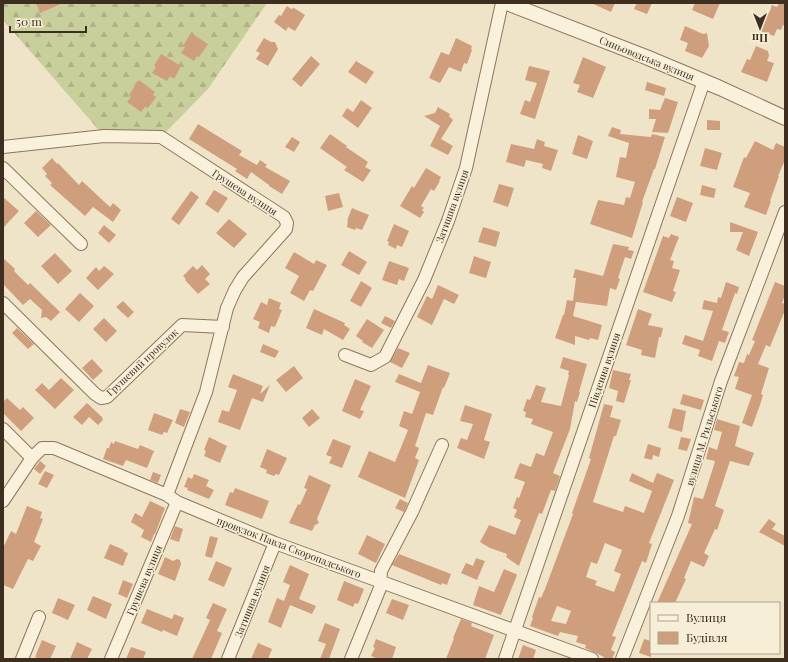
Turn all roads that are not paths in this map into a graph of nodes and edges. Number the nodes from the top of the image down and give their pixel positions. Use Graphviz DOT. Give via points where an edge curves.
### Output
graph roads {
  1 [pos="502,3"];
  2 [pos="507,3"];
  3 [pos="704,81"];
  4 [pos="785,118"];
  5 [pos="3,147"];
  6 [pos="3,168"];
  7 [pos="785,212"];
  8 [pos="81,244"];
  9 [pos="3,304"];
  10 [pos="223,327"];
  11 [pos="345,355"];
  12 [pos="3,429"];
  13 [pos="442,445"];
  14 [pos="32,458"];
  15 [pos="172,498"];
  16 [pos="3,501"];
  17 [pos="275,543"];
  18 [pos="380,582"];
  19 [pos="39,617"];
  20 [pos="515,632"];
  21 [pos="22,659"];
  22 [pos="112,659"];
  23 [pos="228,659"];
  24 [pos="351,659"];
  25 [pos="505,659"];
  26 [pos="592,659"];
  27 [pos="622,659"];
  1 -- 11 [label="street, Затишна вулиця" via="466,168 424,280 385,357 371,365"];
  2 -- 3 [label="street, Синьоводська вулиця"];
  3 -- 4 [label="street, Синьоводська вулиця"];
  3 -- 20 [label="street, Південна вулиця"];
  5 -- 10 [label="street, Грушева вулиця" via="104,136 161,137 284,217 288,223 286,228 243,277 235,290 227,308"];
  6 -- 8 [label="street"];
  7 -- 27 [label="street, вулиця М. Рильського" via="721,381 678,516"];
  9 -- 10 [label="street, Грушевий провулок" via="101,398 107,397 182,325"];
  10 -- 15 [label="street, Грушева вулиця" via="206,392"];
  12 -- 14 [label="street"];
  13 -- 18 [label="street" via="412,512 381,571"];
  14 -- 15 [label="street, провулок Павла Скоропадського" via="42,448 54,448"];
  14 -- 16 [label="street"];
  15 -- 17 [label="street, провулок Павла Скоропадського"];
  15 -- 22 [label="street, Грушева вулиця"];
  17 -- 18 [label="street, провулок Павла Скоропадського"];
  17 -- 23 [label="street, Затишна вулиця"];
  18 -- 20 [label="street, провулок Павла Скоропадського"];
  18 -- 24 [label="street" via="380,588"];
  19 -- 21 [label="street"];
  20 -- 25 [label="street, Південна вулиця"];
  20 -- 26 [label="street, провулок Павла Скоропадського"];
}
